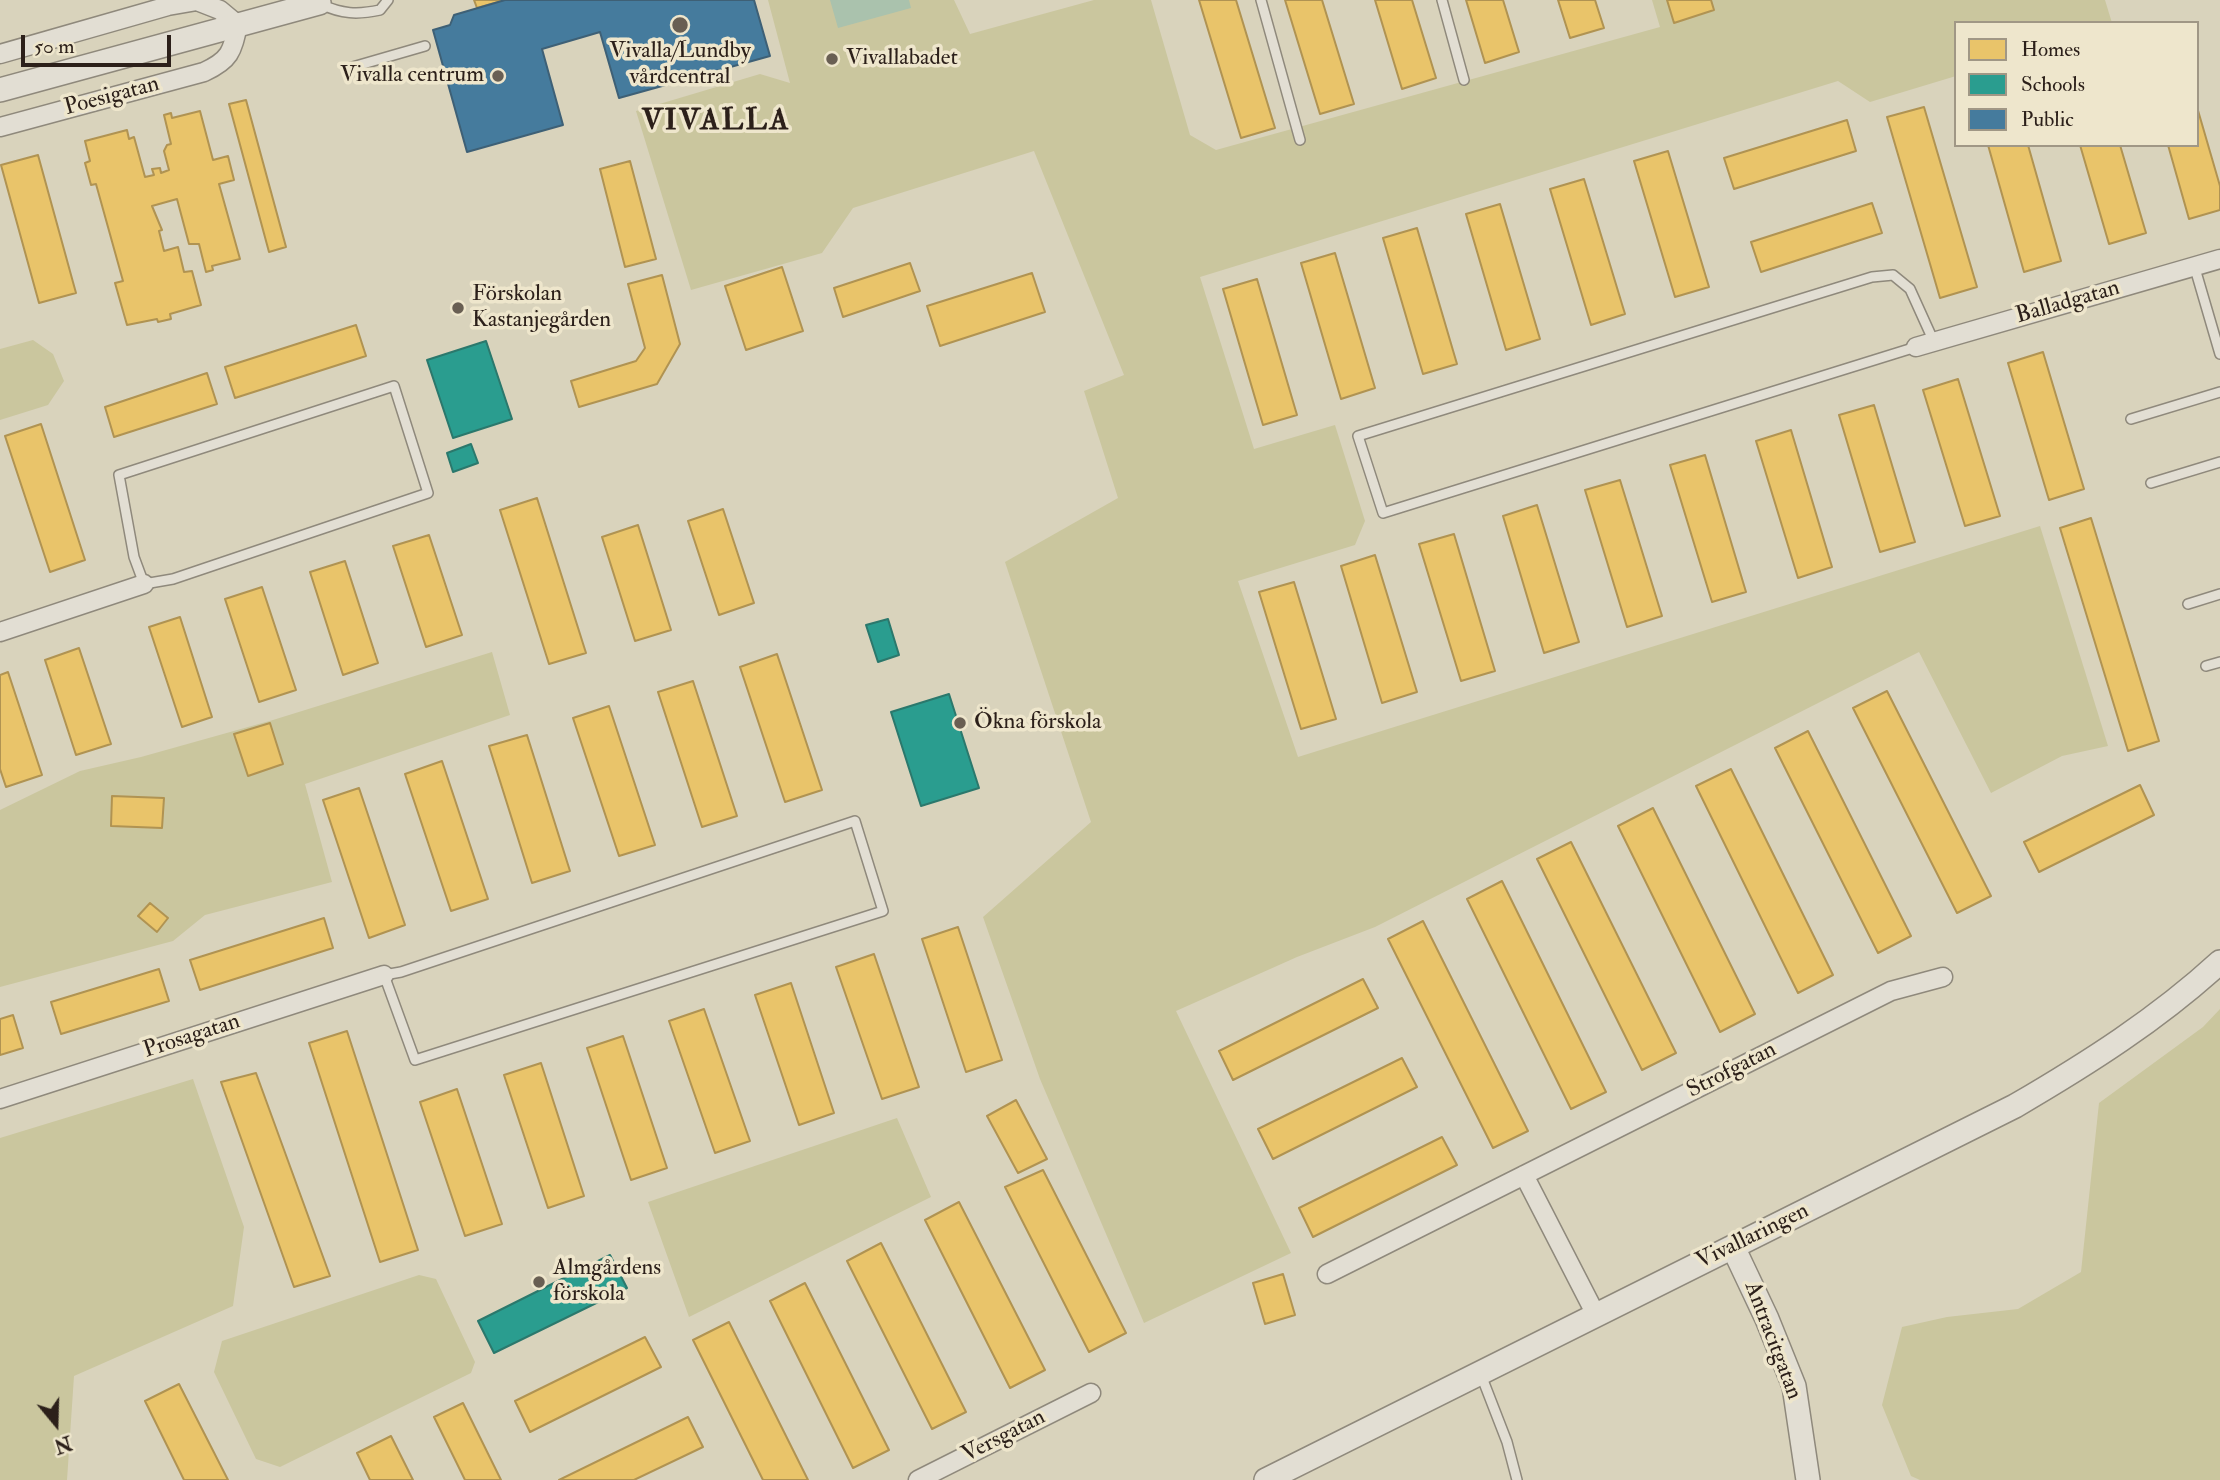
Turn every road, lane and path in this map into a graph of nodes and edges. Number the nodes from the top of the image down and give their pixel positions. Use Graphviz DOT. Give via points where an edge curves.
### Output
graph roads {
  1 [pos="388,0"];
  2 [pos="1261,0"];
  3 [pos="1442,0"];
  4 [pos="318,2"];
  5 [pos="238,25"];
  6 [pos="425,46"];
  7 [pos="0,54"];
  8 [pos="349,68"];
  9 [pos="1464,80"];
  10 [pos="0,90"];
  11 [pos="0,127"];
  12 [pos="1300,140"];
  13 [pos="2220,259"];
  14 [pos="2194,265"];
  15 [pos="1934,342"];
  16 [pos="1916,347"];
  17 [pos="2220,354"];
  18 [pos="2220,392"];
  19 [pos="2130,419"];
  20 [pos="2220,462"];
  21 [pos="2151,483"];
  22 [pos="144,584"];
  23 [pos="2220,594"];
  24 [pos="2188,604"];
  25 [pos="0,632"];
  26 [pos="2220,662"];
  27 [pos="2206,666"];
  28 [pos="2220,962"];
  29 [pos="384,975"];
  30 [pos="1944,977"];
  31 [pos="0,1099"];
  32 [pos="1524,1175"];
  33 [pos="1733,1247"];
  34 [pos="1327,1274"];
  35 [pos="1596,1315"];
  36 [pos="1480,1373"];
  37 [pos="1091,1393"];
  38 [pos="918,1480"];
  39 [pos="1266,1480"];
  40 [pos="1517,1480"];
  41 [pos="1808,1480"];
  1 -- 4 [label="lane" via="380,10 358,14 339,13"];
  2 -- 12 [label="lane"];
  3 -- 9 [label="lane"];
  4 -- 5 [label="street, Poesigatan"];
  5 -- 7 [label="street" via="220,10 197,1"];
  5 -- 10 [label="street, Poesigatan"];
  5 -- 11 [label="street, Poesigatan" via="232,53 204,72"];
  6 -- 8 [label="lane"];
  13 -- 14 [label="street, Balladgatan"];
  14 -- 15 [label="street, Balladgatan"];
  14 -- 17 [label="lane"];
  15 -- 16 [label="street, Balladgatan"];
  15 -- 16 [label="lane" via="1910,289 1893,275 1872,277 1358,436 1383,513"];
  18 -- 19 [label="lane"];
  20 -- 21 [label="lane"];
  22 -- 22 [label="lane" via="173,579 428,493 394,386 119,475 134,557"];
  22 -- 25 [label="street"];
  23 -- 24 [label="lane"];
  26 -- 27 [label="lane"];
  28 -- 33 [label="street, Vivallaringen" via="2120,1041 2048,1087"];
  29 -- 29 [label="lane" via="415,1060 883,911 855,821"];
  29 -- 31 [label="street, Prosagatan"];
  30 -- 32 [label="street, Strofgatan" via="1891,991"];
  32 -- 34 [label="street, Strofgatan"];
  32 -- 35 [label="street"];
  33 -- 35 [label="street, Vivallaringen"];
  33 -- 41 [label="street, Antracitgatan" via="1794,1386"];
  35 -- 36 [label="street, Vivallaringen"];
  36 -- 39 [label="street, Vivallaringen"];
  36 -- 40 [label="lane"];
  37 -- 38 [label="street, Versgatan"];
}
